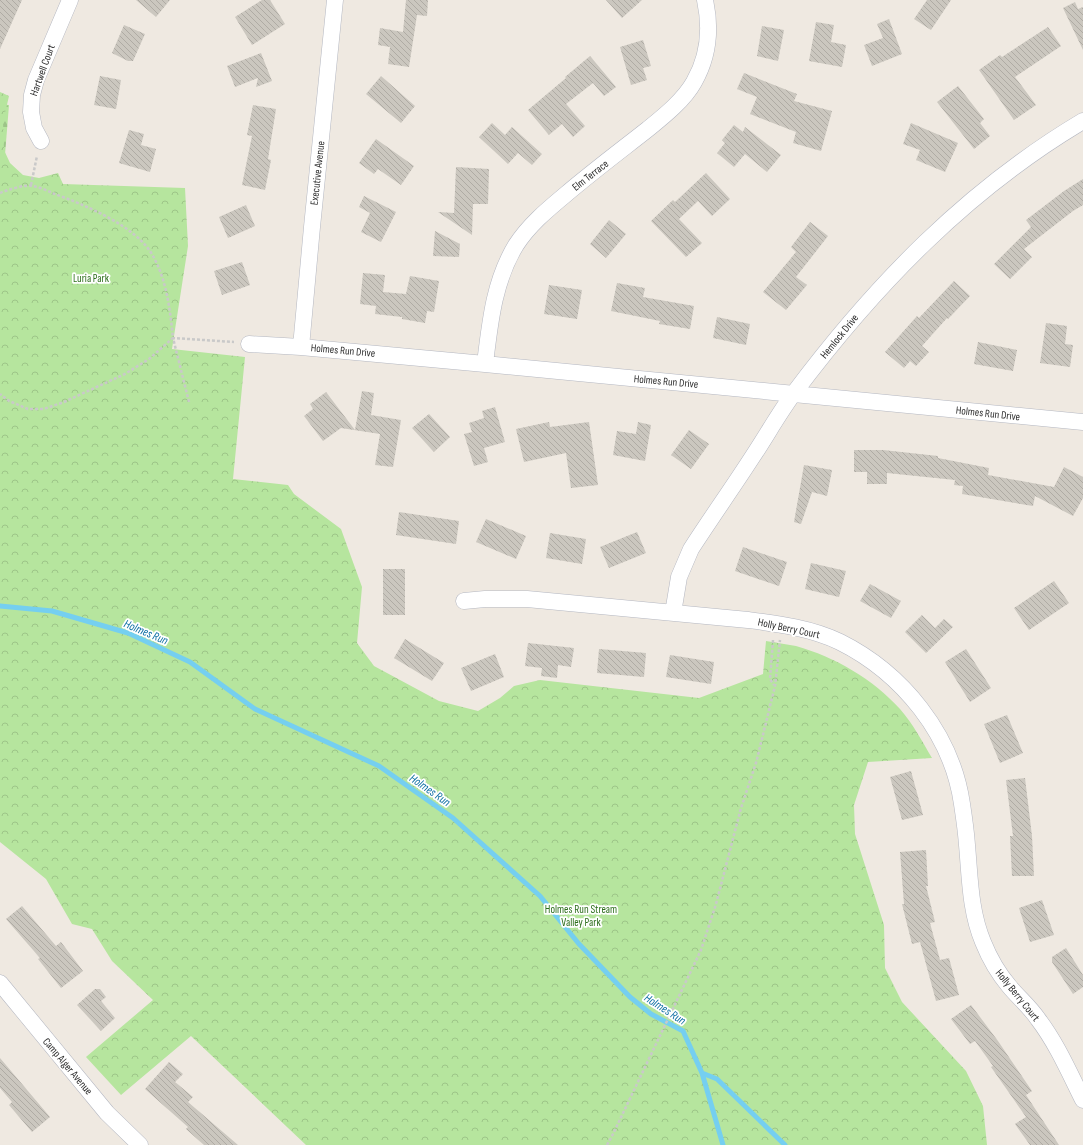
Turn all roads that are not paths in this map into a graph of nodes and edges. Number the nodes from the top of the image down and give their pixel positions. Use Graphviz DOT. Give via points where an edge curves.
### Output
graph roads {
  1 [pos="70,0"];
  2 [pos="335,0"];
  3 [pos="705,0"];
  4 [pos="1083,121"];
  5 [pos="40,141"];
  6 [pos="249,344"];
  7 [pos="301,346"];
  8 [pos="485,364"];
  9 [pos="793,394"];
  10 [pos="1083,422"];
  11 [pos="464,601"];
  12 [pos="673,613"];
  13 [pos="0,984"];
  14 [pos="1083,1100"];
  15 [pos="140,1145"];
  1 -- 5 [label="street, Hartwell Court" via="32,95 31,112"];
  2 -- 7 [label="street, Executive Avenue"];
  3 -- 8 [label="street, Elm Terrace" via="709,21 708,44 703,64 691,87 661,118 542,214 516,245 495,294"];
  4 -- 9 [label="street, Hemlock Drive" via="1001,176 925,241 883,284"];
  6 -- 7 [label="street, Holmes Run Drive"];
  7 -- 8 [label="street, Holmes Run Drive"];
  8 -- 9 [label="street, Holmes Run Drive"];
  9 -- 10 [label="street, Holmes Run Drive"];
  9 -- 12 [label="street, Hemlock Drive" via="691,549 679,578"];
  11 -- 12 [label="street, Holly Berry Court" via="527,599"];
  12 -- 14 [label="street, Holly Berry Court" via="776,624 817,633 840,642 866,657 909,694 936,730 955,774 962,802 971,898 982,941 993,964 1008,985 1038,1018 1055,1042"];
  13 -- 15 [label="street, Camp Alger Avenue" via="108,1113"];
}
